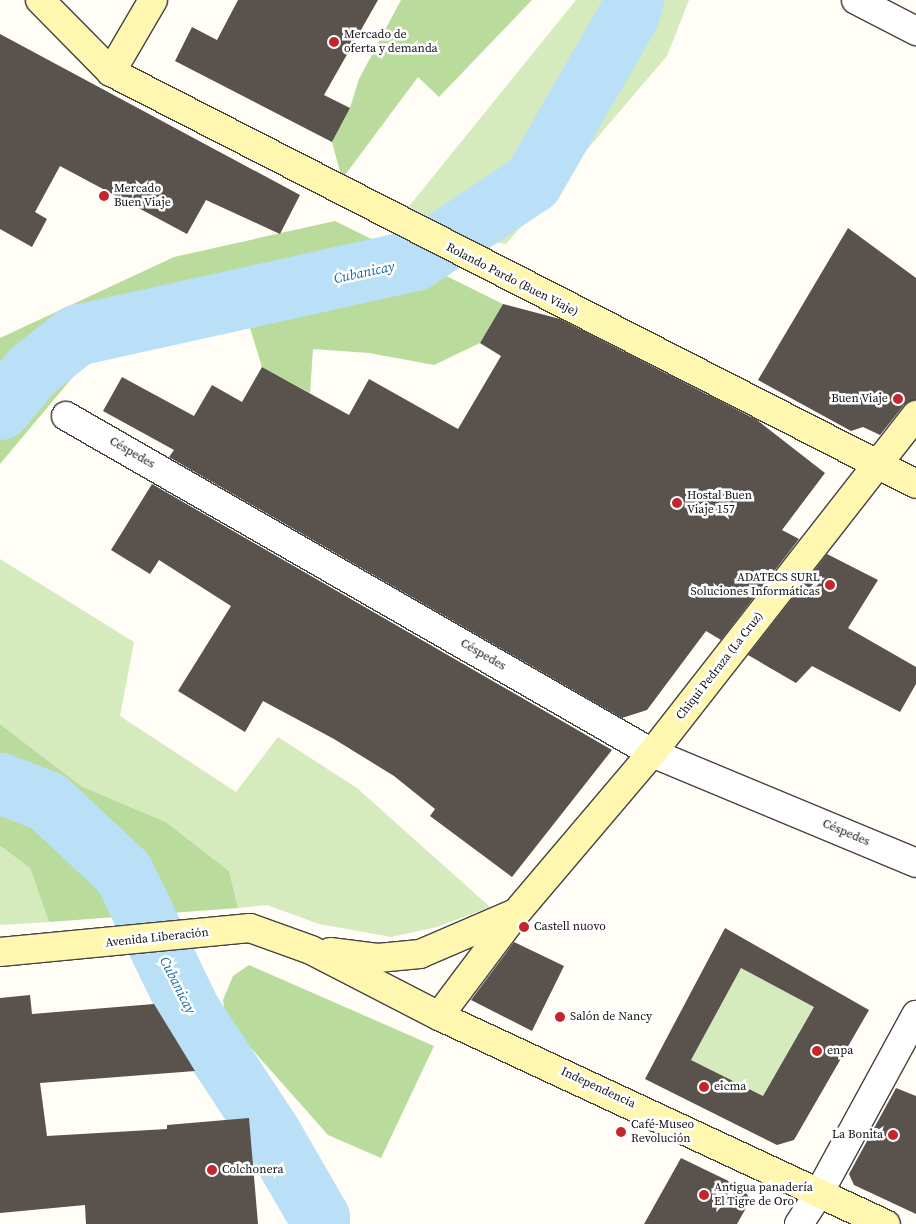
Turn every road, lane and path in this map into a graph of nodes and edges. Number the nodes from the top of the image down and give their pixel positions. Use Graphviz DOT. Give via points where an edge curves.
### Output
graph roads {
  1 [pos="40,0"];
  2 [pos="153,0"];
  3 [pos="856,0"];
  4 [pos="916,31"];
  5 [pos="111,72"];
  6 [pos="916,415"];
  7 [pos="66,416"];
  8 [pos="876,465"];
  9 [pos="916,484"];
  10 [pos="652,753"];
  11 [pos="916,863"];
  12 [pos="517,912"];
  13 [pos="311,950"];
  14 [pos="0,952"];
  15 [pos="916,1015"];
  16 [pos="439,1016"];
  17 [pos="819,1193"];
  18 [pos="799,1224"];
  19 [pos="886,1224"];
  1 -- 5 [label="main road, Rolando Pardo (Buen Viaje)"];
  2 -- 5 [label="main road"];
  3 -- 4 [label="street"];
  5 -- 8 [label="main road, Rolando Pardo (Buen Viaje)"];
  6 -- 8 [label="main road, Chiqui Pedraza (La Cruz)"];
  7 -- 10 [label="street, Céspedes"];
  8 -- 9 [label="main road, Rolando Pardo (Buen Viaje)"];
  8 -- 10 [label="main road, Chiqui Pedraza (La Cruz)"];
  10 -- 11 [label="street, Céspedes"];
  10 -- 12 [label="main road, Chiqui Pedraza (La Cruz)"];
  12 -- 13 [label="main road, Chiqui Pedraza (La Cruz)" via="420,954 378,958"];
  12 -- 16 [label="main road, Chiqui Pedraza (La Cruz)"];
  13 -- 14 [label="main road, Avenida Liberación" via="250,928"];
  13 -- 16 [label="main road, Independencia"];
  15 -- 17 [label="street"];
  16 -- 17 [label="main road, Independencia"];
  17 -- 18 [label="street"];
  17 -- 19 [label="main road, Independencia"];
}
